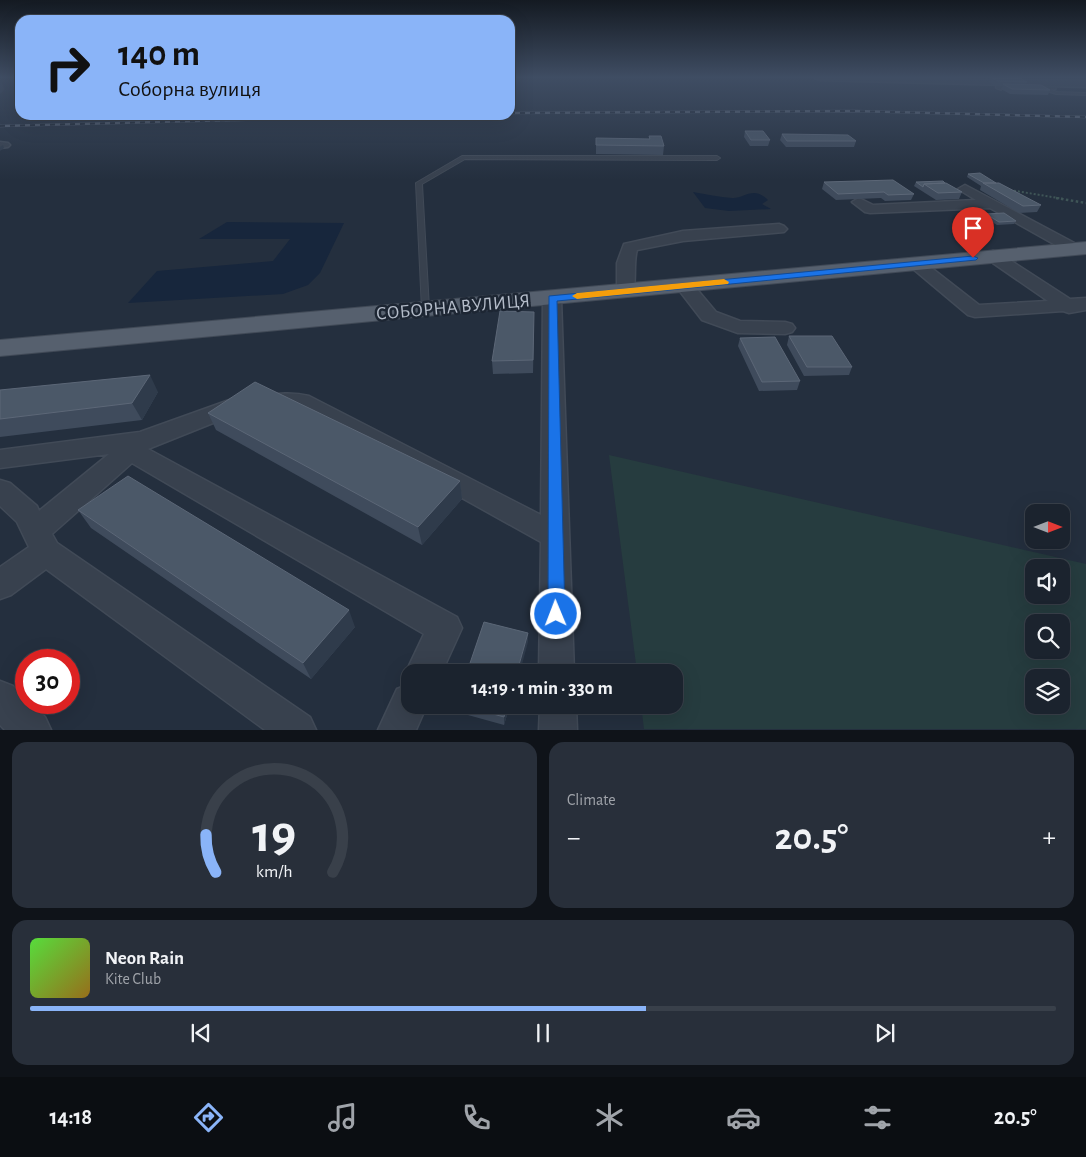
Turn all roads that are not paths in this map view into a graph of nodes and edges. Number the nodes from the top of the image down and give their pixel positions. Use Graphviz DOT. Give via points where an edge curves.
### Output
graph roads {
  1 [pos="717,158"];
  2 [pos="965,189"];
  3 [pos="859,202"];
  4 [pos="991,204"];
  5 [pos="779,229"];
  6 [pos="1080,249"];
  7 [pos="993,256"];
  8 [pos="914,263"];
  9 [pos="684,286"];
  10 [pos="626,291"];
  11 [pos="552,298"];
  12 [pos="1086,304"];
  13 [pos="1066,305"];
  14 [pos="425,308"];
  15 [pos="1086,318"];
  16 [pos="785,328"];
  17 [pos="0,348"];
  18 [pos="136,446"];
  19 [pos="0,459"];
  20 [pos="0,490"];
  21 [pos="555,536"];
  22 [pos="41,541"];
  23 [pos="0,585"];
  24 [pos="428,664"];
  25 [pos="557,664"];
  26 [pos="0,699"];
  27 [pos="404,714"];
  28 [pos="558,714"];
  29 [pos="32,730"];
  30 [pos="297,730"];
  31 [pos="397,730"];
  32 [pos="558,730"];
  1 -- 14 [label="lane" via="464,157 419,183"];
  2 -- 4 [label="street"];
  3 -- 4 [label="street" via="870,209"];
  4 -- 6 [label="street"];
  5 -- 10 [label="street" via="687,237 630,247 624,273"];
  6 -- 7 [label="main road, СОБОРНА ВУЛИЦЯ"];
  7 -- 8 [label="main road, СОБОРНА ВУЛИЦЯ"];
  7 -- 13 [label="street"];
  8 -- 9 [label="main road, СОБОРНА ВУЛИЦЯ"];
  8 -- 13 [label="street" via="975,311"];
  9 -- 10 [label="main road, СОБОРНА ВУЛИЦЯ"];
  9 -- 16 [label="street" via="709,316 738,327"];
  10 -- 11 [label="main road, СОБОРНА ВУЛИЦЯ"];
  11 -- 14 [label="main road, СОБОРНА ВУЛИЦЯ"];
  11 -- 21 [label="street"];
  12 -- 13 [label="street"];
  13 -- 15 [label="street"];
  14 -- 17 [label="main road, СОБОРНА ВУЛИЦЯ"];
  18 -- 19 [label="street"];
  18 -- 21 [label="street" via="244,403 301,401"];
  18 -- 22 [label="street"];
  18 -- 24 [label="street" via="445,628"];
  20 -- 22 [label="street" via="27,514"];
  21 -- 25 [label="street"];
  22 -- 23 [label="street"];
  22 -- 30 [label="street"];
  26 -- 29 [label="street"];
  27 -- 31 [label="street"];
  28 -- 32 [label="street"];
}
